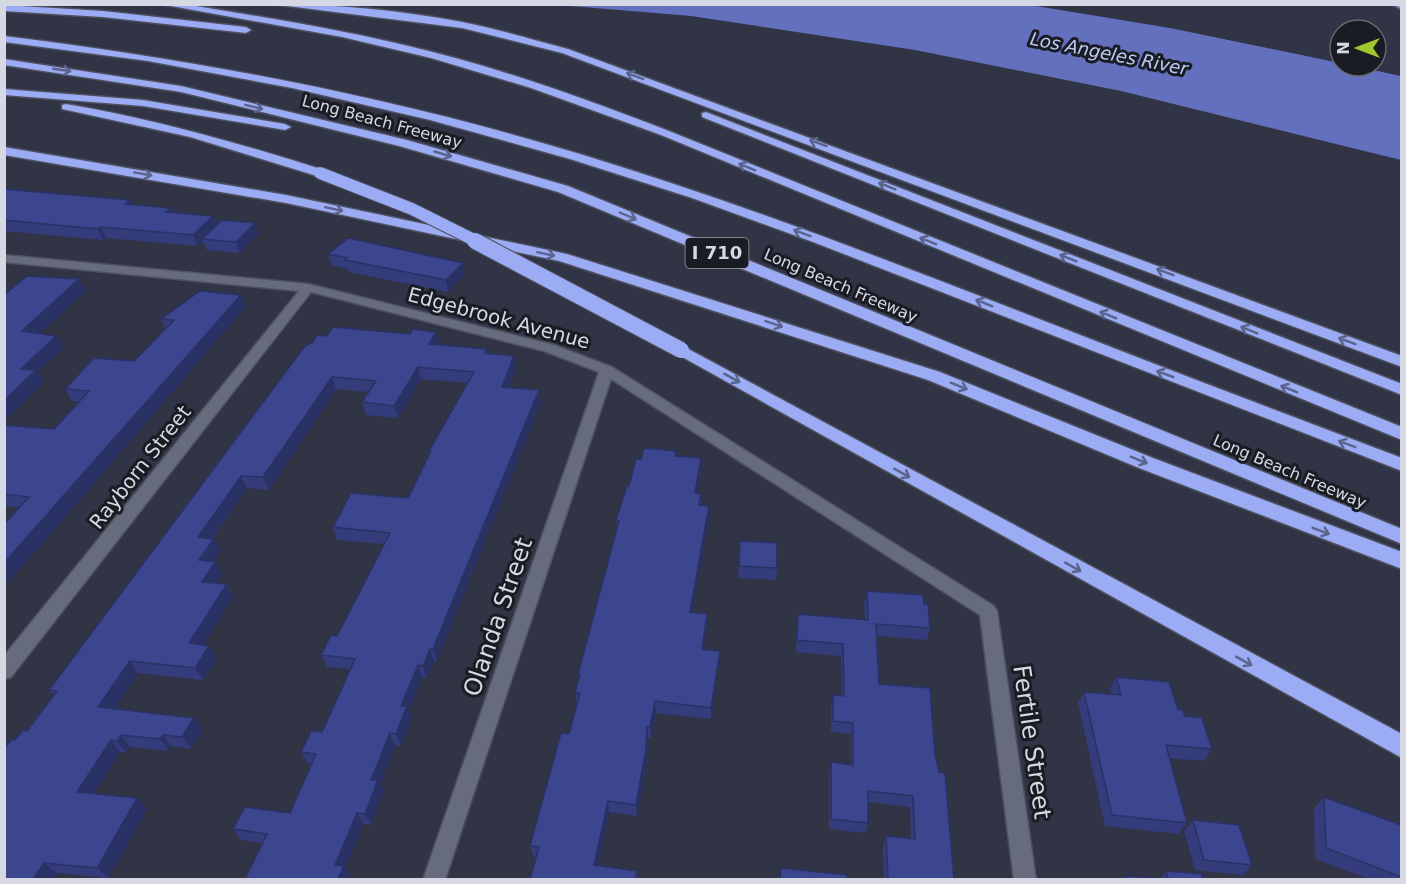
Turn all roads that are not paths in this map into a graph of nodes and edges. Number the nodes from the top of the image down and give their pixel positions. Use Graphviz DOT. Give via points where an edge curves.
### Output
graph roads {
  1 [pos="164,4"];
  2 [pos="275,4"];
  3 [pos="1395,4"];
  4 [pos="4,8"];
  5 [pos="1401,8"];
  6 [pos="424,20"];
  7 [pos="257,31"];
  8 [pos="299,37"];
  9 [pos="4,39"];
  10 [pos="4,62"];
  11 [pos="495,75"];
  12 [pos="4,92"];
  13 [pos="4,97"];
  14 [pos="403,143"];
  15 [pos="4,146"];
  16 [pos="4,152"];
  17 [pos="85,164"];
  18 [pos="4,258"];
  19 [pos="21,259"];
  20 [pos="4,272"];
  21 [pos="308,288"];
  22 [pos="1401,362"];
  23 [pos="607,370"];
  24 [pos="1401,390"];
  25 [pos="1401,434"];
  26 [pos="1401,465"];
  27 [pos="1401,537"];
  28 [pos="1401,561"];
  29 [pos="988,611"];
  30 [pos="4,671"];
  31 [pos="1401,747"];
  32 [pos="434,879"];
  33 [pos="1025,879"];
  1 -- 11 [label="highway" via="403,48"];
  2 -- 6 [label="highway"];
  3 -- 5 [label="main road"];
  4 -- 7 [label="highway"];
  22 -- 6 [label="highway, one-way" via="588,59 462,25"];
  24 -- 6 [label="highway, one-way" via="590,69"];
  8 -- 11 [label="highway"];
  26 -- 9 [label="highway, Long Beach Freeway / I 710, one-way" via="878,261 574,156 293,86"];
  10 -- 14 [label="highway, Long Beach Freeway / I 710, one-way" via="182,89"];
  25 -- 11 [label="highway, one-way" via="665,133 572,98"];
  12 -- 14 [label="highway" via="143,103 320,134"];
  13 -- 31 [label="highway, one-way, bridge" via="96,112 218,140 320,173 412,209 495,249 681,350"];
  14 -- 27 [label="highway, Long Beach Freeway / I 710, one-way" via="563,189"];
  15 -- 17 [label="highway"];
  16 -- 17 [label="highway"];
  17 -- 28 [label="highway, one-way" via="286,199 573,261 699,299 934,376"];
  18 -- 19 [label="street, Edgebrook Avenue"];
  19 -- 20 [label="street"];
  19 -- 21 [label="street, Edgebrook Avenue"];
  21 -- 23 [label="street, Edgebrook Avenue" via="549,348"];
  21 -- 30 [label="street, Rayborn Street"];
  23 -- 29 [label="street, Edgebrook Avenue"];
  23 -- 32 [label="street, Olanda Street"];
  29 -- 33 [label="street, Fertile Street"];
}
